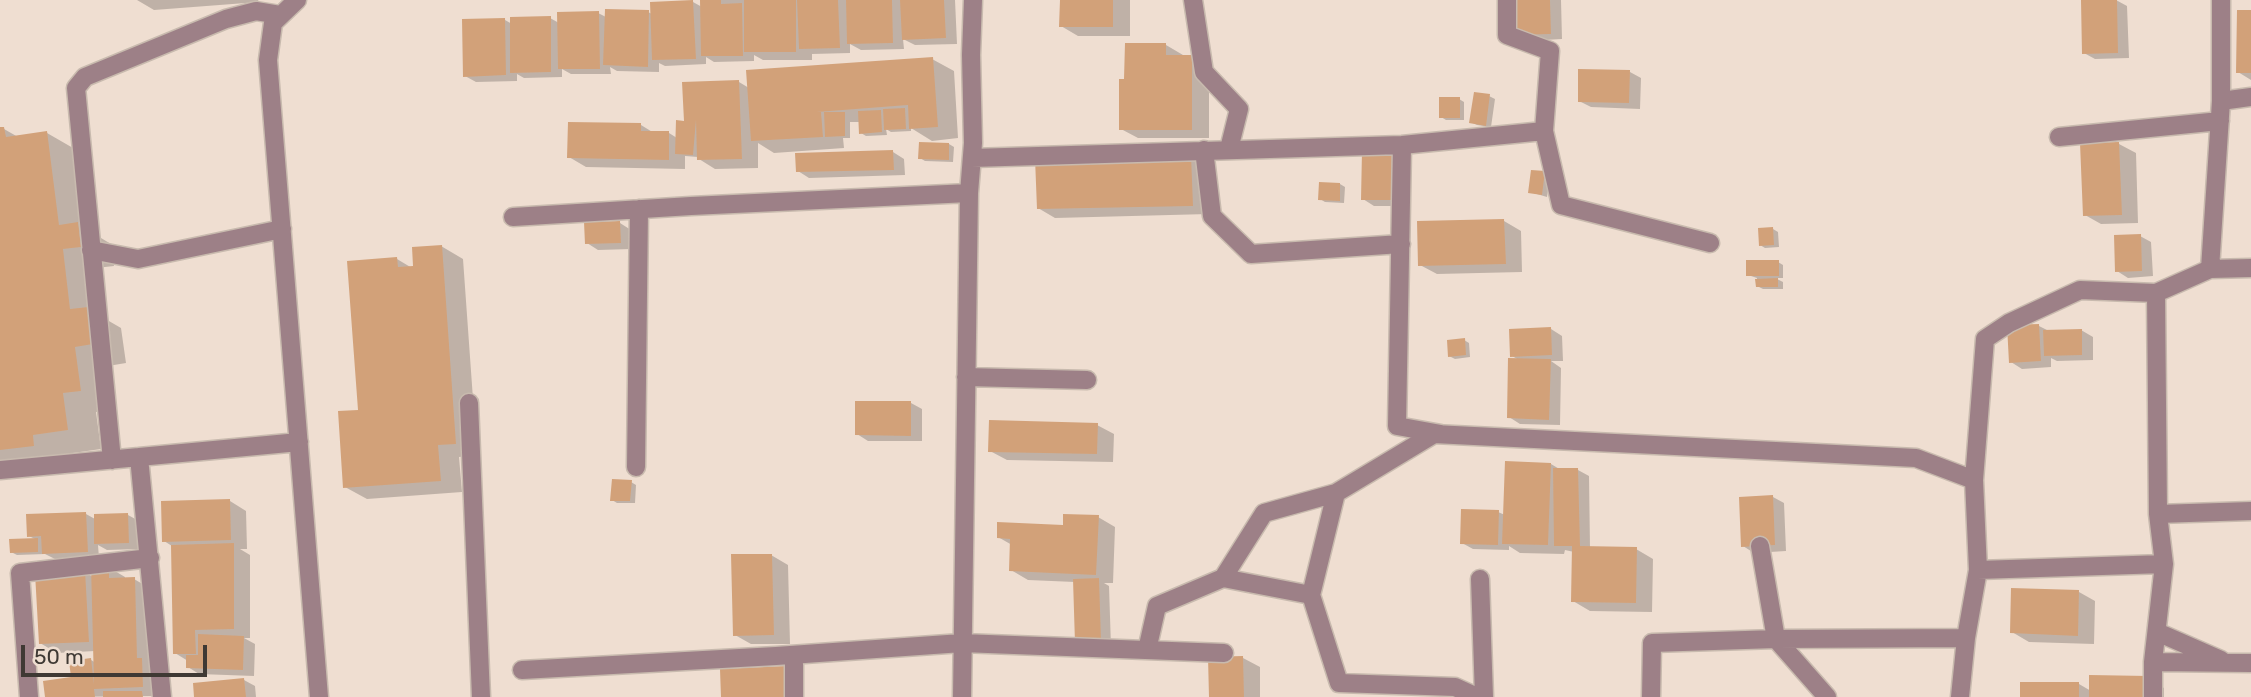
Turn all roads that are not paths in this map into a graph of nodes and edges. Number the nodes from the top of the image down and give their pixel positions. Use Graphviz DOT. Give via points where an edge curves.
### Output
graph roads {
  1 [pos="297,0"];
  2 [pos="973,0"];
  3 [pos="1194,0"];
  4 [pos="1507,0"];
  5 [pos="2221,0"];
  6 [pos="280,15"];
  7 [pos="2251,97"];
  8 [pos="2221,101"];
  9 [pos="2220,121"];
  10 [pos="1544,131"];
  11 [pos="2059,136"];
  12 [pos="1402,145"];
  13 [pos="1229,149"];
  14 [pos="1204,150"];
  15 [pos="972,158"];
  16 [pos="969,193"];
  17 [pos="639,209"];
  18 [pos="513,217"];
  19 [pos="282,229"];
  20 [pos="1710,243"];
  21 [pos="1401,244"];
  22 [pos="91,250"];
  23 [pos="2251,268"];
  24 [pos="2210,269"];
  25 [pos="2156,293"];
  26 [pos="966,377"];
  27 [pos="1087,380"];
  28 [pos="469,403"];
  29 [pos="1441,434"];
  30 [pos="299,442"];
  31 [pos="139,457"];
  32 [pos="112,460"];
  33 [pos="636,467"];
  34 [pos="0,470"];
  35 [pos="1974,480"];
  36 [pos="1336,493"];
  37 [pos="2251,511"];
  38 [pos="2158,514"];
  39 [pos="1760,546"];
  40 [pos="150,558"];
  41 [pos="2164,564"];
  42 [pos="1979,570"];
  43 [pos="1223,578"];
  44 [pos="1480,579"];
  45 [pos="1311,595"];
  46 [pos="2157,632"];
  47 [pos="1966,638"];
  48 [pos="1776,639"];
  49 [pos="962,643"];
  50 [pos="1147,650"];
  51 [pos="1224,653"];
  52 [pos="794,655"];
  53 [pos="2153,662"];
  54 [pos="2227,663"];
  55 [pos="2251,663"];
  56 [pos="522,670"];
  57 [pos="30,697"];
  58 [pos="162,697"];
  59 [pos="320,697"];
  60 [pos="481,697"];
  61 [pos="794,697"];
  62 [pos="962,697"];
  63 [pos="1477,697"];
  64 [pos="1484,697"];
  65 [pos="1651,697"];
  66 [pos="1827,697"];
  67 [pos="1960,697"];
  68 [pos="2153,697"];
  1 -- 6 [label="street"];
  2 -- 15 [label="street"];
  3 -- 13 [label="street" via="1204,72 1239,109"];
  4 -- 10 [label="street" via="1507,35 1550,51"];
  5 -- 8 [label="street"];
  6 -- 19 [label="street" via="273,23 268,60"];
  6 -- 22 [label="street" via="256,11 226,19 85,77 76,88"];
  7 -- 8 [label="street"];
  8 -- 9 [label="street"];
  9 -- 11 [label="street"];
  9 -- 24 [label="street"];
  10 -- 12 [label="street"];
  10 -- 20 [label="street" via="1561,205"];
  12 -- 13 [label="street"];
  12 -- 21 [label="street"];
  13 -- 14 [label="street"];
  14 -- 15 [label="street"];
  14 -- 21 [label="street" via="1212,216 1251,254"];
  15 -- 16 [label="street"];
  16 -- 17 [label="street"];
  16 -- 26 [label="street"];
  17 -- 18 [label="street"];
  17 -- 33 [label="street"];
  19 -- 22 [label="street" via="138,260"];
  19 -- 30 [label="street"];
  21 -- 29 [label="street" via="1397,426"];
  22 -- 32 [label="street"];
  23 -- 24 [label="street"];
  24 -- 25 [label="street"];
  25 -- 35 [label="street" via="2080,290 1985,339"];
  25 -- 38 [label="street"];
  26 -- 27 [label="street"];
  26 -- 49 [label="street"];
  28 -- 60 [label="street"];
  29 -- 35 [label="street" via="1916,458"];
  29 -- 36 [label="street"];
  30 -- 31 [label="street"];
  30 -- 59 [label="street"];
  31 -- 32 [label="street"];
  31 -- 40 [label="street"];
  32 -- 34 [label="street"];
  35 -- 42 [label="street"];
  36 -- 43 [label="street" via="1264,513"];
  36 -- 45 [label="street"];
  37 -- 38 [label="street"];
  38 -- 41 [label="street"];
  39 -- 48 [label="street"];
  40 -- 57 [label="street" via="20,573"];
  40 -- 58 [label="street"];
  41 -- 42 [label="street"];
  41 -- 46 [label="street"];
  42 -- 47 [label="street"];
  43 -- 45 [label="street"];
  43 -- 50 [label="street" via="1157,606"];
  44 -- 64 [label="street"];
  45 -- 63 [label="street" via="1339,683 1455,687"];
  46 -- 53 [label="street"];
  46 -- 54 [label="street"];
  47 -- 48 [label="street"];
  47 -- 67 [label="street"];
  48 -- 65 [label="street" via="1652,643"];
  48 -- 66 [label="street"];
  49 -- 50 [label="street"];
  49 -- 52 [label="street"];
  49 -- 62 [label="street"];
  50 -- 51 [label="street"];
  52 -- 56 [label="street"];
  52 -- 61 [label="street"];
  53 -- 54 [label="street"];
  53 -- 68 [label="street"];
  54 -- 55 [label="street"];
}
